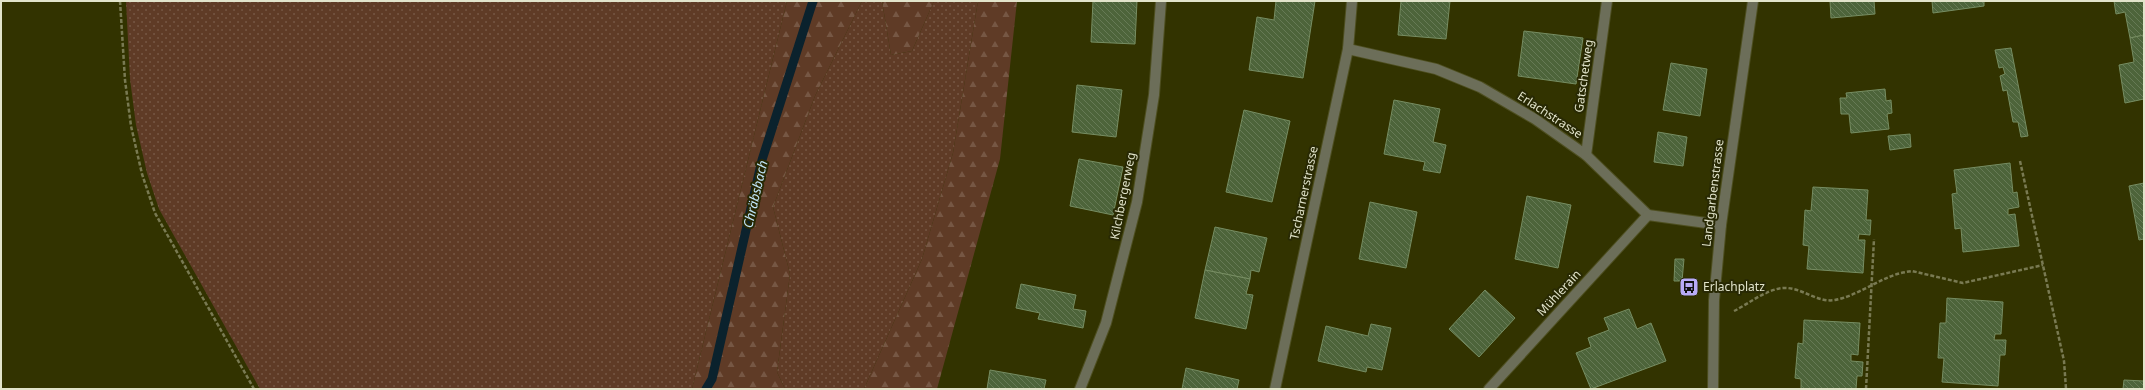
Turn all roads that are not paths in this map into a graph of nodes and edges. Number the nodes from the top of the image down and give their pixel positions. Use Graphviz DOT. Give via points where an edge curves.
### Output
graph roads {
  1 [pos="1161,1"];
  2 [pos="1352,1"];
  3 [pos="1607,1"];
  4 [pos="1753,1"];
  5 [pos="1348,48"];
  6 [pos="1586,155"];
  7 [pos="1648,215"];
  8 [pos="1721,225"];
  9 [pos="1080,389"];
  10 [pos="1275,389"];
  11 [pos="1489,389"];
  12 [pos="1713,389"];
  1 -- 9 [label="street, Kilchbergerweg" via="1154,95 1137,202 1106,323"];
  2 -- 5 [label="street, Tscharnerstrasse"];
  3 -- 6 [label="street, Gatschetweg"];
  4 -- 8 [label="street, Landgarbenstrasse"];
  5 -- 6 [label="street, Erlachstrasse" via="1436,69 1480,87 1535,119"];
  5 -- 10 [label="street, Tscharnerstrasse"];
  6 -- 7 [label="street, Erlachstrasse"];
  7 -- 8 [label="street"];
  7 -- 11 [label="street, Mühlerain"];
  8 -- 12 [label="street, Landgarbenstrasse" via="1714,322"];
}
